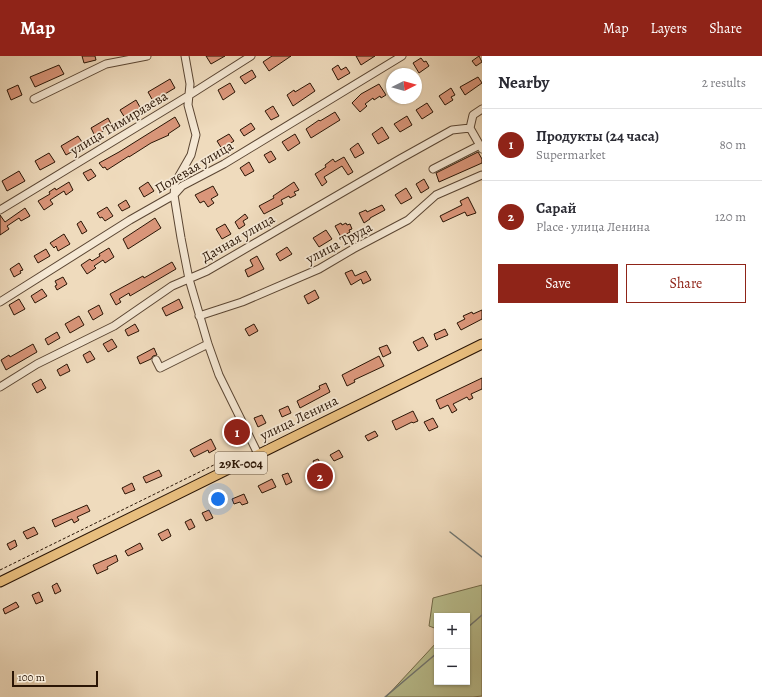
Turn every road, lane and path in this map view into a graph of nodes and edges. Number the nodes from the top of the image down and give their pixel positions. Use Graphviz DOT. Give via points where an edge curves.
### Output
graph roads {
  1 [pos="148,56"];
  2 [pos="186,56"];
  3 [pos="251,56"];
  4 [pos="402,56"];
  5 [pos="188,96"];
  6 [pos="34,99"];
  7 [pos="482,109"];
  8 [pos="470,128"];
  9 [pos="481,147"];
  10 [pos="433,169"];
  11 [pos="482,175"];
  12 [pos="174,195"];
  13 [pos="0,210"];
  14 [pos="189,279"];
  15 [pos="0,302"];
  16 [pos="199,316"];
  17 [pos="208,344"];
  18 [pos="482,344"];
  19 [pos="156,360"];
  20 [pos="0,386"];
  21 [pos="258,454"];
  22 [pos="228,469"];
  23 [pos="0,570"];
  24 [pos="0,582"];
  1 -- 6 [label="street" via="106,64"];
  2 -- 5 [label="street" via="190,84"];
  3 -- 5 [label="street, улица Тимирязева"];
  4 -- 12 [label="street, Полевая улица" via="224,164 182,186"];
  5 -- 12 [label="street" via="196,135 191,155 175,184"];
  5 -- 13 [label="street, улица Тимирязева"];
  7 -- 8 [label="street" via="473,115"];
  8 -- 9 [label="street"];
  8 -- 14 [label="street, Дачная улица" via="452,130"];
  9 -- 10 [label="street"];
  11 -- 16 [label="street, улица Труда" via="436,195 408,220 319,269 242,302"];
  12 -- 14 [label="street"];
  12 -- 15 [label="street, Полевая улица"];
  14 -- 16 [label="street"];
  14 -- 20 [label="street, Дачная улица" via="172,286 114,326 37,364"];
  16 -- 17 [label="street"];
  17 -- 19 [label="street" via="160,368"];
  17 -- 21 [label="street" via="219,375"];
  18 -- 21 [label="main road, улица Ленина / 29К-004"];
  21 -- 22 [label="main road, улица Ленина / 29К-004"];
  22 -- 23 [label="path" via="224,460"];
  22 -- 24 [label="main road, улица Ленина / 29К-004"];
}
